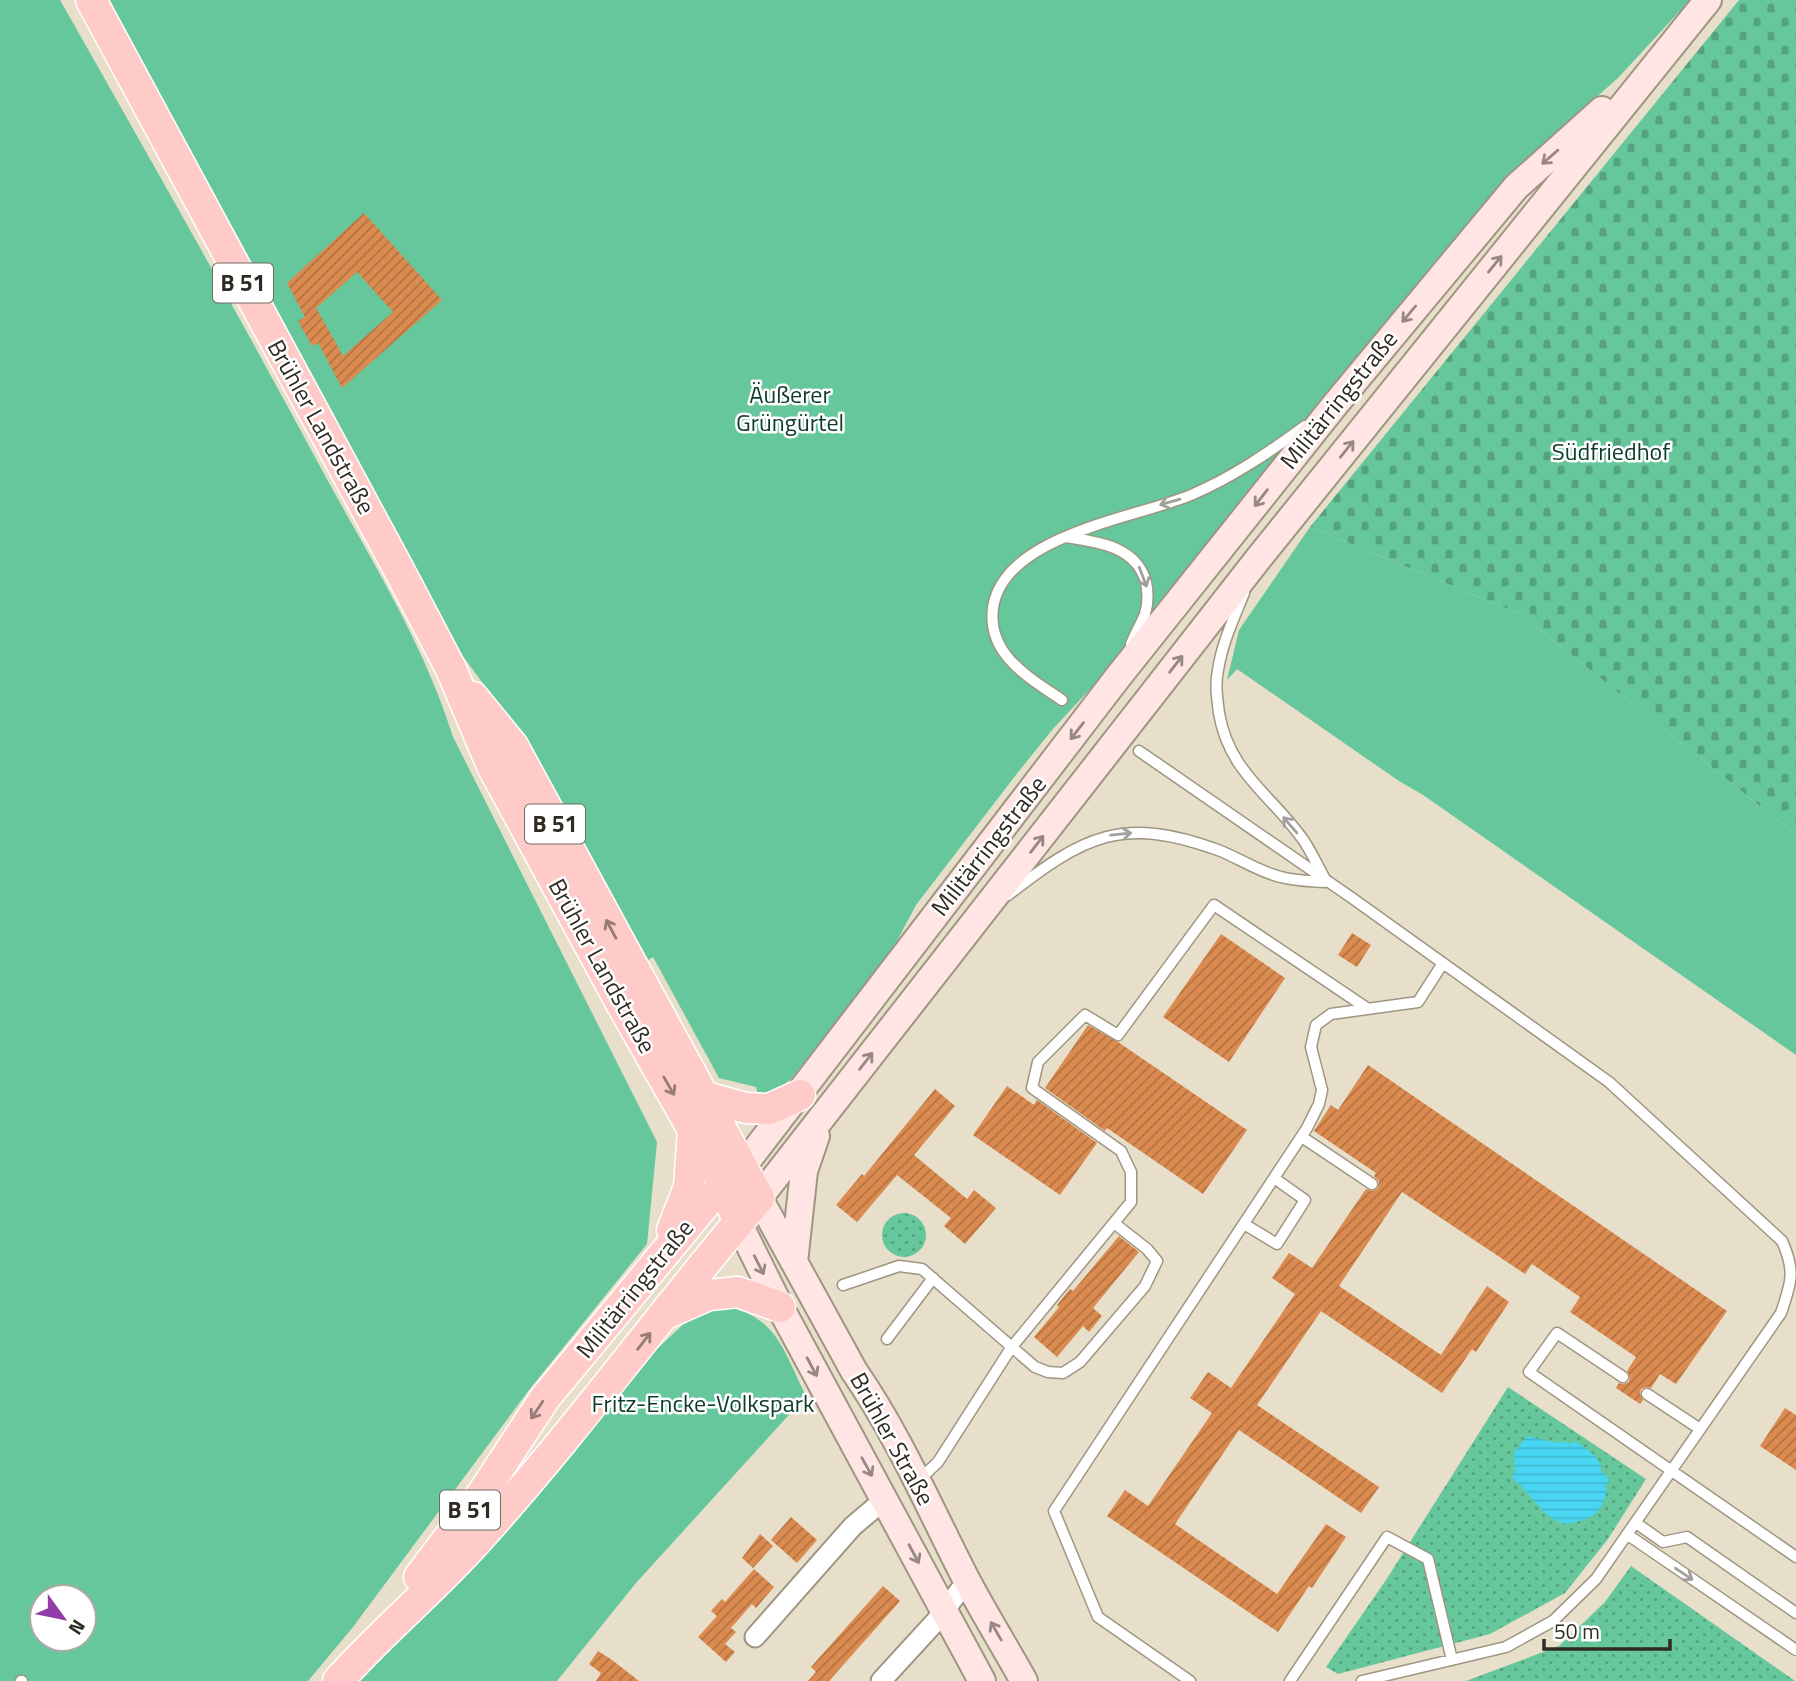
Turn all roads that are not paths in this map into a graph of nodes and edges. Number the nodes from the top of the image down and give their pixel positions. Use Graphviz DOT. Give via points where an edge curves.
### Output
graph roads {
  1 [pos="91,0"];
  2 [pos="1708,0"];
  3 [pos="1656,63"];
  4 [pos="1334,406"];
  5 [pos="1066,537"];
  6 [pos="1258,559"];
  7 [pos="451,669"];
  8 [pos="1118,677"];
  9 [pos="1062,700"];
  10 [pos="1139,751"];
  11 [pos="1327,883"];
  12 [pos="980,917"];
  13 [pos="1443,963"];
  14 [pos="1368,1009"];
  15 [pos="800,1095"];
  16 [pos="705,1097"];
  17 [pos="824,1114"];
  18 [pos="693,1129"];
  19 [pos="1302,1137"];
  20 [pos="733,1178"];
  21 [pos="1274,1178"];
  22 [pos="1372,1184"];
  23 [pos="759,1198"];
  24 [pos="738,1222"];
  25 [pos="1114,1223"];
  26 [pos="1244,1224"];
  27 [pos="662,1258"];
  28 [pos="794,1262"];
  29 [pos="933,1278"];
  30 [pos="843,1285"];
  31 [pos="780,1307"];
  32 [pos="664,1314"];
  33 [pos="887,1339"];
  34 [pos="1011,1348"];
  35 [pos="1623,1377"];
  36 [pos="1647,1394"];
  37 [pos="1700,1429"];
  38 [pos="1671,1470"];
  39 [pos="917,1482"];
  40 [pos="885,1499"];
  41 [pos="1636,1523"];
  42 [pos="1628,1535"];
  43 [pos="1796,1557"];
  44 [pos="967,1581"];
  45 [pos="944,1610"];
  46 [pos="1796,1613"];
  47 [pos="755,1637"];
  48 [pos="1796,1650"];
  49 [pos="1452,1660"];
  50 [pos="347,1671"];
  51 [pos="881,1681"];
  52 [pos="982,1681"];
  53 [pos="1024,1681"];
  54 [pos="1189,1681"];
  55 [pos="1290,1681"];
  56 [pos="1362,1681"];
  1 -- 7 [label="main road, Brühler Landstraße / B 51"];
  2 -- 3 [label="main road, Militärringstraße"];
  3 -- 4 [label="main road, Militärringstraße, one-way" via="1516,187"];
  6 -- 3 [label="main road, Militärringstraße, one-way"];
  4 -- 5 [label="lane, one-way" via="1246,469 1190,496"];
  4 -- 8 [label="main road, Militärringstraße, one-way"];
  5 -- 8 [label="lane, one-way" via="1111,545 1142,569 1148,590 1145,612"];
  5 -- 9 [label="lane" via="1025,559 1007,577 995,598 992,620 997,643 1010,661"];
  11 -- 6 [label="lane, one-way" via="1304,841 1231,752 1220,719 1216,696 1220,661"];
  12 -- 6 [label="main road, Militärringstraße, one-way"];
  16 -- 7 [label="main road, Brühler Landstraße / B 51, one-way" via="513,746"];
  7 -- 18 [label="main road, Brühler Landstraße / B 51, one-way" via="492,766"];
  8 -- 15 [label="main road, Militärringstraße, one-way"];
  10 -- 11 [label="lane"];
  12 -- 11 [label="lane, one-way" via="1052,861 1107,835 1143,831 1218,850 1281,877"];
  11 -- 13 [label="lane"];
  17 -- 12 [label="main road, Militärringstraße, one-way"];
  13 -- 14 [label="lane" via="1418,1002"];
  13 -- 37 [label="lane" via="1609,1082 1782,1241 1792,1280 1781,1313"];
  14 -- 19 [label="lane" via="1331,1014 1316,1025 1311,1047 1321,1090"];
  14 -- 25 [label="lane" via="1214,905 1118,1035 1085,1015 1038,1062 1032,1088 1121,1151 1131,1172 1131,1202"];
  15 -- 16 [label="main road" via="769,1109"];
  15 -- 20 [label="main road, Militärringstraße"];
  16 -- 20 [label="main road, Brühler Landstraße / B 51"];
  17 -- 23 [label="main road, Militärringstraße"];
  17 -- 28 [label="main road" via="804,1171"];
  18 -- 20 [label="main road, Brühler Landstraße / B 51"];
  18 -- 27 [label="main road, B 51" via="689,1187"];
  19 -- 21 [label="lane"];
  19 -- 22 [label="lane"];
  20 -- 23 [label="main road, Brühler Landstraße / B 51"];
  20 -- 24 [label="main road, Brühler Landstraße / B 51"];
  20 -- 27 [label="main road, Militärringstraße / B 51" via="706,1203"];
  21 -- 26 [label="lane"];
  21 -- 26 [label="lane" via="1305,1200 1278,1244"];
  23 -- 24 [label="main road, Militärringstraße / B 51"];
  23 -- 28 [label="main road, Brühler Straße"];
  24 -- 31 [label="main road, Brühler Straße, one-way"];
  24 -- 32 [label="main road, Militärringstraße / B 51"];
  25 -- 34 [label="lane"];
  25 -- 34 [label="lane" via="1157,1261 1145,1286 1080,1362 1063,1373 1034,1367"];
  26 -- 54 [label="lane" via="1054,1511 1098,1617"];
  27 -- 50 [label="main road, Militärringstraße / B 51, one-way" via="545,1398 482,1494"];
  28 -- 39 [label="main road, Brühler Straße"];
  29 -- 30 [label="lane" via="922,1269 899,1266"];
  29 -- 33 [label="lane"];
  29 -- 34 [label="lane"];
  31 -- 32 [label="main road, B 51" via="738,1292 709,1295"];
  31 -- 40 [label="main road, Brühler Straße, one-way"];
  50 -- 32 [label="main road, Militärringstraße / B 51, one-way" via="482,1535"];
  34 -- 39 [label="lane" via="938,1462"];
  35 -- 38 [label="lane" via="1557,1333 1529,1372"];
  36 -- 37 [label="lane"];
  37 -- 38 [label="lane"];
  38 -- 41 [label="lane"];
  38 -- 43 [label="lane"];
  39 -- 40 [label="main road"];
  39 -- 44 [label="main road, Brühler Straße"];
  40 -- 45 [label="main road, Brühler Straße, one-way"];
  40 -- 47 [label="street, Brühler Straße" via="853,1525"];
  41 -- 42 [label="lane"];
  41 -- 46 [label="lane" via="1663,1542 1687,1537"];
  42 -- 48 [label="lane, one-way"];
  42 -- 49 [label="lane" via="1596,1579 1553,1621 1506,1647"];
  44 -- 45 [label="street"];
  53 -- 44 [label="main road, Brühler Straße, one-way"];
  45 -- 51 [label="street"];
  45 -- 52 [label="main road, Brühler Straße"];
  49 -- 55 [label="lane" via="1428,1559 1387,1537"];
  49 -- 56 [label="lane"];
}
